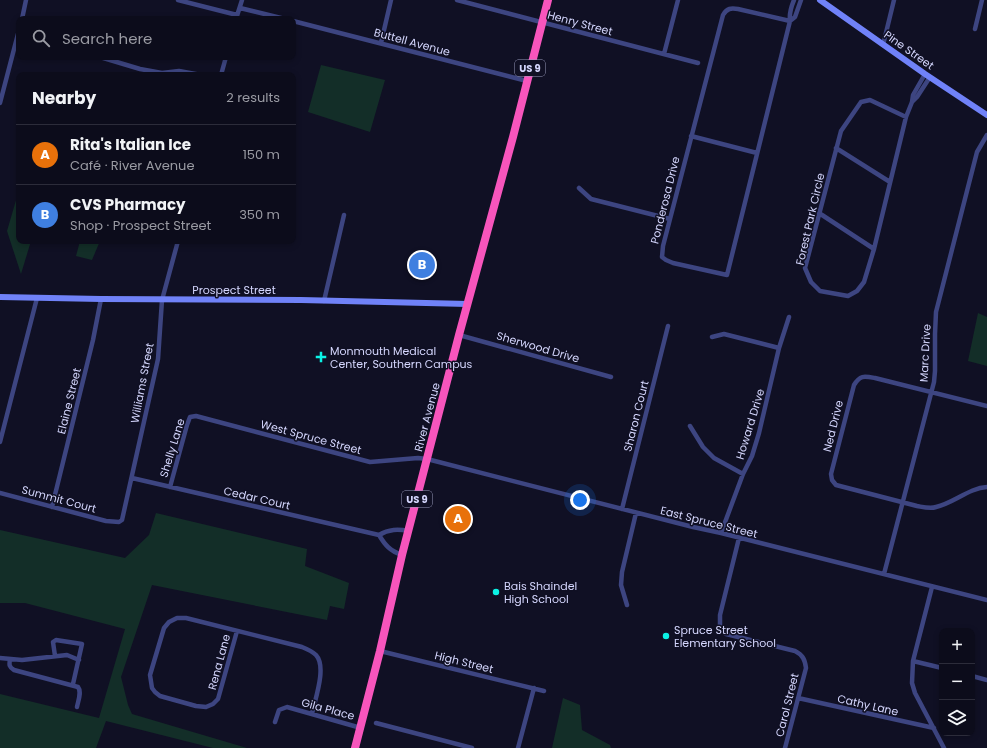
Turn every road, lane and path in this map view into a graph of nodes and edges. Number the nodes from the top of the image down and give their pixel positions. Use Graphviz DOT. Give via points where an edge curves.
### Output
graph roads {
  1 [pos="26,0"];
  2 [pos="178,0"];
  3 [pos="242,0"];
  4 [pos="391,0"];
  5 [pos="457,0"];
  6 [pos="548,0"];
  7 [pos="678,0"];
  8 [pos="794,0"];
  9 [pos="801,0"];
  10 [pos="820,0"];
  11 [pos="894,0"];
  12 [pos="982,0"];
  13 [pos="240,8"];
  14 [pos="23,16"];
  15 [pos="234,16"];
  16 [pos="237,16"];
  17 [pos="273,16"];
  18 [pos="790,21"];
  19 [pos="296,22"];
  20 [pos="542,22"];
  21 [pos="975,29"];
  22 [pos="16,42"];
  23 [pos="381,43"];
  24 [pos="883,45"];
  25 [pos="664,54"];
  26 [pos="110,60"];
  27 [pos="225,60"];
  28 [pos="698,63"];
  29 [pos="156,72"];
  30 [pos="170,72"];
  31 [pos="184,72"];
  32 [pos="222,72"];
  33 [pos="927,76"];
  34 [pos="527,81"];
  35 [pos="0,103"];
  36 [pos="987,115"];
  37 [pos="906,117"];
  38 [pos="987,135"];
  39 [pos="691,136"];
  40 [pos="836,148"];
  41 [pos="757,153"];
  42 [pos="890,182"];
  43 [pos="579,188"];
  44 [pos="819,213"];
  45 [pos="344,215"];
  46 [pos="670,219"];
  47 [pos="177,244"];
  48 [pos="874,249"];
  49 [pos="0,297"];
  50 [pos="37,298"];
  51 [pos="101,299"];
  52 [pos="162,300"];
  53 [pos="324,301"];
  54 [pos="468,304"];
  55 [pos="789,317"];
  56 [pos="668,326"];
  57 [pos="459,334"];
  58 [pos="712,337"];
  59 [pos="779,348"];
  60 [pos="611,377"];
  61 [pos="931,392"];
  62 [pos="987,406"];
  63 [pos="193,416"];
  64 [pos="690,426"];
  65 [pos="0,442"];
  66 [pos="427,459"];
  67 [pos="743,474"];
  68 [pos="132,478"];
  69 [pos="170,487"];
  70 [pos="987,488"];
  71 [pos="0,493"];
  72 [pos="902,502"];
  73 [pos="52,507"];
  74 [pos="622,509"];
  75 [pos="636,513"];
  76 [pos="114,522"];
  77 [pos="409,531"];
  78 [pos="721,533"];
  79 [pos="379,535"];
  80 [pos="739,538"];
  81 [pos="402,555"];
  82 [pos="884,574"];
  83 [pos="932,586"];
  84 [pos="987,600"];
  85 [pos="627,605"];
  86 [pos="237,631"];
  87 [pos="380,651"];
  88 [pos="55,656"];
  89 [pos="0,658"];
  90 [pos="10,660"];
  91 [pos="79,660"];
  92 [pos="913,661"];
  93 [pos="939,667"];
  94 [pos="975,677"];
  95 [pos="987,680"];
  96 [pos="73,684"];
  97 [pos="534,688"];
  98 [pos="544,691"];
  99 [pos="798,698"];
  100 [pos="77,707"];
  101 [pos="312,714"];
  102 [pos="275,722"];
  103 [pos="376,723"];
  104 [pos="361,728"];
  105 [pos="934,728"];
  106 [pos="356,748"];
  107 [pos="472,748"];
  108 [pos="518,748"];
  109 [pos="785,748"];
  110 [pos="944,748"];
  1 -- 14 [label="street"];
  2 -- 15 [label="street"];
  3 -- 13 [label="street"];
  4 -- 23 [label="street"];
  5 -- 20 [label="street, Henry Street"];
  6 -- 20 [label="highway, River Avenue / US 9"];
  7 -- 25 [label="street"];
  8 -- 18 [label="street, Ponderosa Drive" via="789,13"];
  9 -- 18 [label="street, Ponderosa Drive" via="795,17"];
  10 -- 24 [label="street, Pine Street"];
  11 -- 24 [label="street"];
  12 -- 21 [label="street"];
  13 -- 16 [label="street"];
  13 -- 17 [label="street"];
  18 -- 39 [label="street, Ponderosa Drive" via="738,9 726,10"];
  18 -- 41 [label="street, Ponderosa Drive"];
  19 -- 23 [label="street, Buttell Avenue"];
  20 -- 25 [label="street, Henry Street"];
  20 -- 34 [label="highway, River Avenue / US 9"];
  22 -- 35 [label="street"];
  23 -- 34 [label="street, Buttell Avenue"];
  24 -- 33 [label="street, Pine Street"];
  25 -- 28 [label="street, Henry Street"];
  26 -- 29 [label="street"];
  27 -- 32 [label="street"];
  30 -- 31 [label="street"];
  33 -- 36 [label="street, Pine Street"];
  33 -- 37 [label="street, Forest Park Circle" via="913,94"];
  34 -- 54 [label="highway, River Avenue / US 9"];
  37 -- 40 [label="street, Forest Park Circle" via="870,100 861,102 841,131"];
  37 -- 42 [label="street, Forest Park Circle"];
  38 -- 61 [label="street, Marc Drive" via="975,158 940,297 935,322 935,371"];
  39 -- 41 [label="street"];
  39 -- 46 [label="street, Ponderosa Drive"];
  40 -- 42 [label="street"];
  40 -- 44 [label="street, Forest Park Circle"];
  41 -- 46 [label="street, Ponderosa Drive" via="726,276 673,263 662,257"];
  42 -- 48 [label="street, Forest Park Circle"];
  43 -- 46 [label="street" via="591,198"];
  44 -- 48 [label="street"];
  44 -- 48 [label="street, Forest Park Circle" via="806,268 811,282 820,291 848,296 857,291 864,282"];
  45 -- 53 [label="street"];
  47 -- 52 [label="street, Williams Street"];
  49 -- 50 [label="street, Prospect Street"];
  50 -- 51 [label="street, Prospect Street"];
  50 -- 65 [label="street"];
  51 -- 52 [label="street, Prospect Street"];
  51 -- 73 [label="street, Elaine Street" via="94,340"];
  52 -- 53 [label="street, Prospect Street"];
  52 -- 68 [label="street, Williams Street" via="158,359"];
  53 -- 54 [label="street, Prospect Street"];
  54 -- 57 [label="highway, River Avenue / US 9"];
  55 -- 59 [label="street, Howard Drive"];
  56 -- 74 [label="street, Sharon Court"];
  57 -- 60 [label="street, Sherwood Drive"];
  57 -- 66 [label="highway, River Avenue / US 9"];
  58 -- 59 [label="street" via="724,334"];
  59 -- 67 [label="street, Howard Drive" via="759,432 752,456"];
  61 -- 62 [label="street"];
  61 -- 72 [label="street, Marc Drive"];
  61 -- 72 [label="street, Ned Drive" via="866,376 857,379 850,395 833,463 832,480 847,488"];
  63 -- 66 [label="street, West Spruce Street" via="370,462"];
  63 -- 69 [label="street, Shelly Lane" via="186,425"];
  64 -- 67 [label="street" via="703,447 714,458"];
  66 -- 74 [label="street, East Spruce Street"];
  66 -- 77 [label="highway, River Avenue / US 9"];
  67 -- 78 [label="street, Howard Drive"];
  68 -- 69 [label="street, Cedar Court"];
  68 -- 76 [label="street, Williams Street" via="122,520"];
  69 -- 79 [label="street, Cedar Court"];
  70 -- 72 [label="street" via="978,488 935,508"];
  71 -- 73 [label="street, Summit Court"];
  72 -- 82 [label="street, Marc Drive"];
  73 -- 76 [label="street, Summit Court"];
  74 -- 75 [label="street, East Spruce Street"];
  75 -- 78 [label="street, East Spruce Street"];
  75 -- 85 [label="street" via="621,585"];
  77 -- 79 [label="street" via="396,529"];
  77 -- 81 [label="highway, River Avenue / US 9"];
  78 -- 80 [label="street, East Spruce Street"];
  79 -- 81 [label="street" via="391,551"];
  80 -- 82 [label="street, East Spruce Street"];
  80 -- 99 [label="street, Carol Street" via="720,615 720,629 726,634 795,651 803,657 806,668"];
  81 -- 87 [label="highway, River Avenue / US 9"];
  82 -- 83 [label="street, East Spruce Street"];
  83 -- 84 [label="street, East Spruce Street"];
  83 -- 92 [label="street"];
  86 -- 86 [label="street, Rena Lane" via="186,618 176,618 169,622 164,628 150,674 152,688 160,696 171,700 206,707 213,704 218,699"];
  86 -- 101 [label="street, Rena Lane" via="302,647 316,656 321,664 321,674"];
  87 -- 97 [label="street, High Street"];
  87 -- 104 [label="highway, River Avenue / US 9"];
  88 -- 90 [label="street"];
  88 -- 91 [label="street" via="67,655"];
  88 -- 91 [label="street" via="53,642 56,640 82,644"];
  89 -- 90 [label="street"];
  90 -- 96 [label="street" via="10,668 14,670"];
  91 -- 96 [label="street"];
  92 -- 93 [label="street"];
  92 -- 105 [label="street" via="912,683 915,693"];
  94 -- 95 [label="street"];
  96 -- 100 [label="street" via="80,689"];
  97 -- 98 [label="street, High Street"];
  97 -- 108 [label="street"];
  99 -- 105 [label="street, Cathy Lane"];
  99 -- 109 [label="street, Carol Street"];
  101 -- 102 [label="street, Gila Place" via="287,707 279,710"];
  101 -- 104 [label="street, Gila Place"];
  103 -- 107 [label="street"];
  104 -- 106 [label="highway, River Avenue / US 9"];
  105 -- 110 [label="street"];
}
